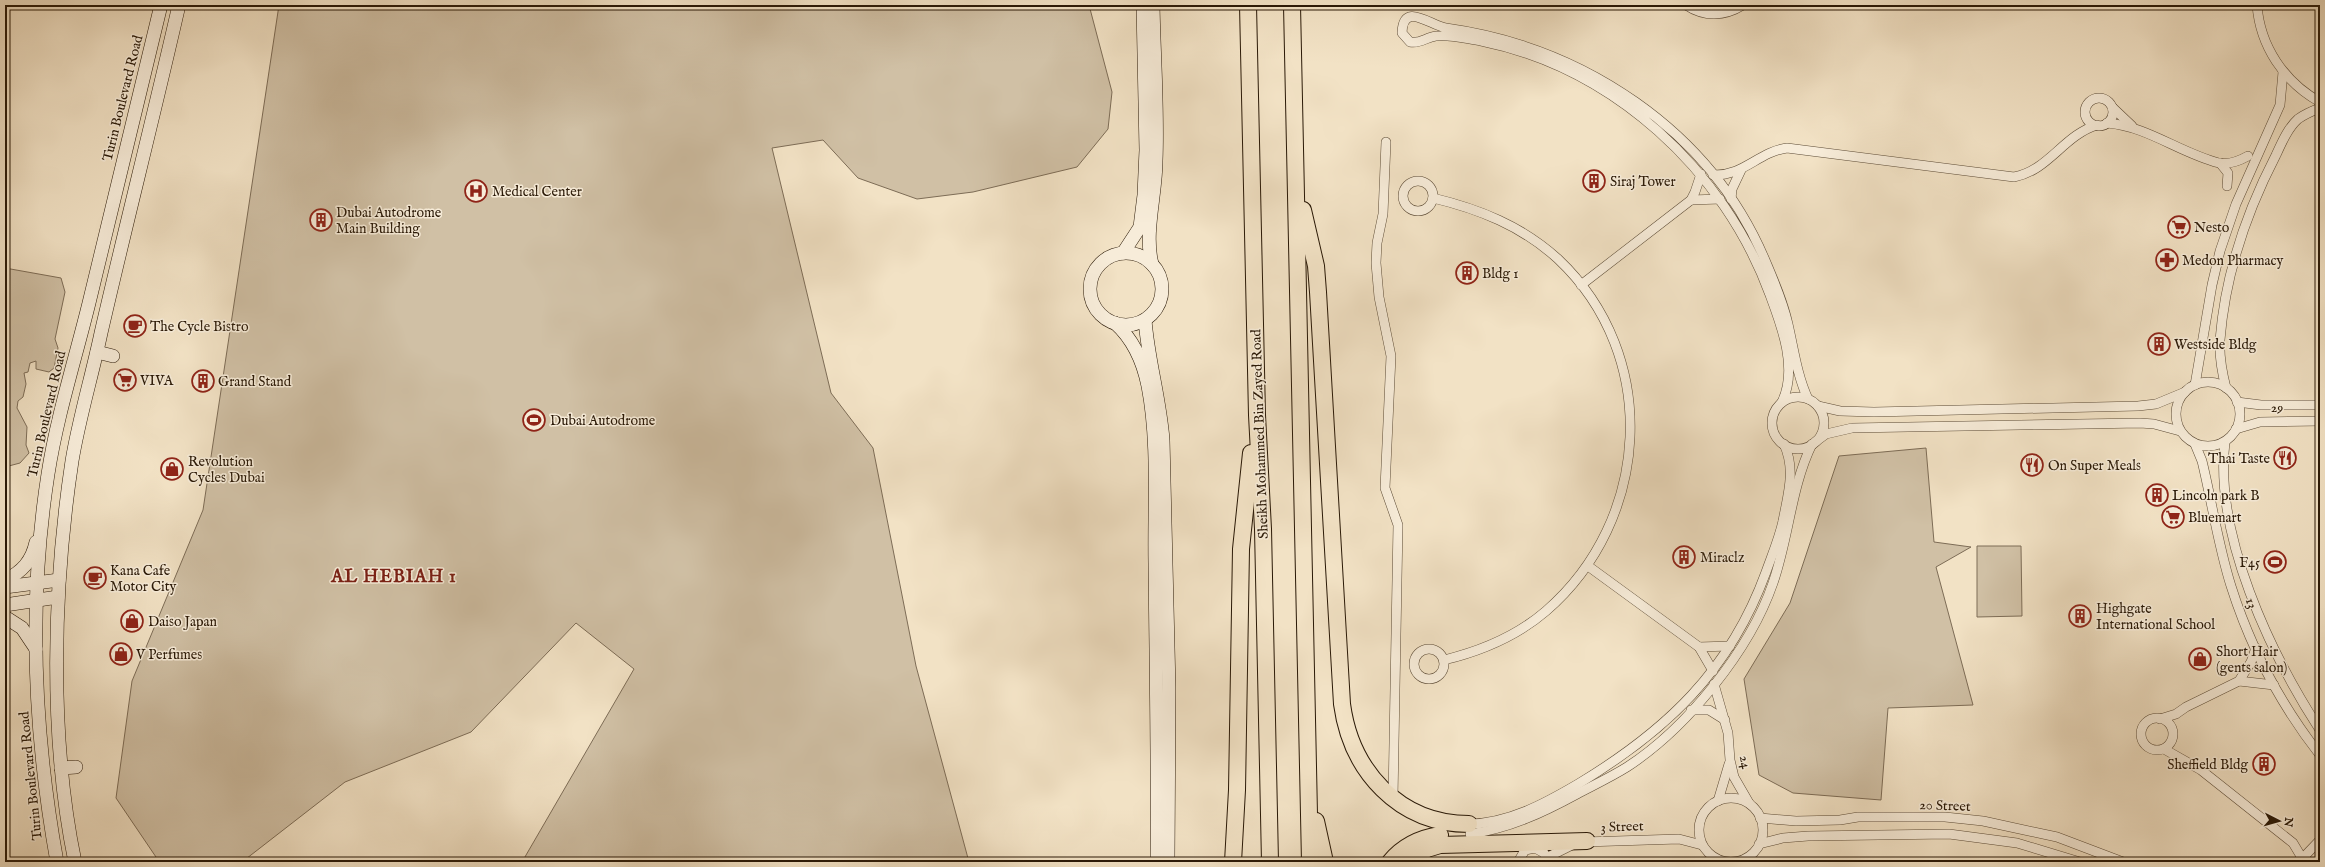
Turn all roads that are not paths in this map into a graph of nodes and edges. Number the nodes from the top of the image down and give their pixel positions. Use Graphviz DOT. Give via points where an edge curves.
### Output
graph roads {
  1 [pos="161,5"];
  2 [pos="179,5"];
  3 [pos="1143,5"];
  4 [pos="1153,5"];
  5 [pos="1248,5"];
  6 [pos="1292,5"];
  7 [pos="1686,5"];
  8 [pos="1700,5"];
  9 [pos="1728,5"];
  10 [pos="1743,5"];
  11 [pos="2257,5"];
  12 [pos="2283,72"];
  13 [pos="138,102"];
  14 [pos="2320,102"];
  15 [pos="2113,108"];
  16 [pos="2320,108"];
  17 [pos="2086,111"];
  18 [pos="152,115"];
  19 [pos="2102,124"];
  20 [pos="2134,128"];
  21 [pos="2076,134"];
  22 [pos="1386,142"];
  23 [pos="2248,156"];
  24 [pos="2220,163"];
  25 [pos="1741,170"];
  26 [pos="1701,174"];
  27 [pos="1713,175"];
  28 [pos="1296,177"];
  29 [pos="2228,186"];
  30 [pos="1433,198"];
  31 [pos="1720,199"];
  32 [pos="1731,199"];
  33 [pos="1691,200"];
  34 [pos="1123,253"];
  35 [pos="1152,264"];
  36 [pos="1582,285"];
  37 [pos="1145,320"];
  38 [pos="1115,323"];
  39 [pos="97,352"];
  40 [pos="113,356"];
  41 [pos="2195,385"];
  42 [pos="2226,388"];
  43 [pos="2186,392"];
  44 [pos="1808,399"];
  45 [pos="1782,402"];
  46 [pos="2238,402"];
  47 [pos="2320,405"];
  48 [pos="1818,406"];
  49 [pos="1256,415"];
  50 [pos="2320,421"];
  51 [pos="2236,429"];
  52 [pos="2180,431"];
  53 [pos="2225,442"];
  54 [pos="1814,443"];
  55 [pos="1784,444"];
  56 [pos="2195,444"];
  57 [pos="42,528"];
  58 [pos="1588,566"];
  59 [pos="5,580"];
  60 [pos="59,580"];
  61 [pos="38,583"];
  62 [pos="5,587"];
  63 [pos="58,597"];
  64 [pos="37,600"];
  65 [pos="5,605"];
  66 [pos="5,617"];
  67 [pos="1730,646"];
  68 [pos="1699,647"];
  69 [pos="2256,648"];
  70 [pos="37,650"];
  71 [pos="1444,660"];
  72 [pos="1713,671"];
  73 [pos="2239,681"];
  74 [pos="1714,684"];
  75 [pos="2274,685"];
  76 [pos="1691,710"];
  77 [pos="2182,710"];
  78 [pos="2160,719"];
  79 [pos="1725,720"];
  80 [pos="2320,730"];
  81 [pos="2173,732"];
  82 [pos="2164,749"];
  83 [pos="2320,755"];
  84 [pos="1730,760"];
  85 [pos="76,767"];
  86 [pos="61,768"];
  87 [pos="1309,789"];
  88 [pos="1237,790"];
  89 [pos="1393,798"];
  90 [pos="1718,801"];
  91 [pos="1751,805"];
  92 [pos="1760,818"];
  93 [pos="1470,829"];
  94 [pos="2320,840"];
  95 [pos="1586,841"];
  96 [pos="1759,844"];
  97 [pos="1702,845"];
  98 [pos="1714,859"];
  99 [pos="1546,860"];
  100 [pos="1747,860"];
  101 [pos="2300,860"];
  102 [pos="57,862"];
  103 [pos="75,862"];
  104 [pos="1157,862"];
  105 [pos="1168,862"];
  106 [pos="1233,862"];
  107 [pos="1240,862"];
  108 [pos="1270,862"];
  109 [pos="1310,862"];
  110 [pos="1325,862"];
  111 [pos="1390,862"];
  112 [pos="1407,862"];
  113 [pos="1518,862"];
  114 [pos="2080,862"];
  115 [pos="2123,862"];
  1 -- 13 [label="street, Turin Boulevard Road"];
  2 -- 18 [label="street"];
  3 -- 34 [label="street" via="1146,150 1144,195 1140,227"];
  4 -- 35 [label="street" via="1157,149 1149,237"];
  5 -- 49 [label="highway, Sheikh Mohammed Bin Zayed Road"];
  6 -- 28 [label="highway"];
  7 -- 10 [label="street" via="1698,12 1714,14 1730,12"];
  8 -- 9 [label="street"];
  11 -- 12 [label="street" via="2263,36"];
  12 -- 14 [label="street"];
  12 -- 41 [label="street" via="2280,105 2236,204 2220,251"];
  13 -- 18 [label="street" via="142,114 147,117"];
  13 -- 57 [label="street, Turin Boulevard Road" via="58,425 48,475"];
  15 -- 17 [label="street" via="2108,101 2100,98 2089,103"];
  15 -- 19 [label="street" via="2112,117"];
  15 -- 20 [label="street"];
  16 -- 42 [label="street" via="2299,119 2288,132 2266,175 2240,242 2220,339 2221,366"];
  17 -- 19 [label="street" via="2088,119"];
  17 -- 21 [label="street"];
  18 -- 39 [label="street"];
  19 -- 20 [label="street"];
  19 -- 21 [label="street"];
  20 -- 24 [label="street"];
  21 -- 25 [label="street" via="2034,170 2014,177 1787,148 1774,150"];
  22 -- 89 [label="street" via="1383,214 1376,258 1379,297 1391,356 1385,488 1398,525"];
  23 -- 24 [label="street" via="2239,161"];
  24 -- 29 [label="street" via="2228,173"];
  25 -- 27 [label="street"];
  25 -- 32 [label="street" via="1732,189"];
  26 -- 27 [label="street" via="1653,126 1620,101 1584,80 1525,53 1481,41 1438,36 1416,43 1410,42 1402,33 1405,20 1416,15 1440,27 1496,36 1534,48 1578,67 1603,80 1651,113"];
  26 -- 31 [label="street"];
  26 -- 33 [label="street"];
  27 -- 32 [label="street"];
  28 -- 87 [label="highway"];
  28 -- 89 [label="highway" via="1318,280 1344,720 1361,763 1380,787"];
  30 -- 36 [label="street" via="1467,206 1500,219 1558,259"];
  31 -- 33 [label="street"];
  31 -- 45 [label="street" via="1751,250 1774,304 1790,369 1788,387"];
  32 -- 44 [label="street" via="1758,246 1778,291"];
  33 -- 36 [label="street"];
  34 -- 35 [label="street" via="1144,258"];
  34 -- 38 [label="street" via="1114,255 1098,267 1091,285 1095,307"];
  35 -- 37 [label="street" via="1162,283 1162,294 1153,313"];
  36 -- 58 [label="street" via="1605,321 1621,361 1630,403 1630,446 1624,489 1609,529"];
  37 -- 38 [label="street" via="1127,325"];
  37 -- 105 [label="street" via="1148,356 1161,413 1163,440 1169,697"];
  38 -- 104 [label="street" via="1130,337 1138,354 1148,386 1151,414 1158,743"];
  39 -- 40 [label="street"];
  39 -- 60 [label="street" via="72,461"];
  41 -- 42 [label="street" via="2211,382"];
  41 -- 43 [label="street"];
  42 -- 46 [label="street"];
  43 -- 48 [label="street" via="2156,404 2138,406 1874,412 1840,411"];
  43 -- 52 [label="street" via="2179,400 2176,410 2176,421"];
  44 -- 45 [label="street" via="1795,397"];
  44 -- 48 [label="street"];
  45 -- 55 [label="street" via="1772,422 1775,434"];
  46 -- 47 [label="street, 29" via="2261,405"];
  46 -- 51 [label="street" via="2240,416"];
  48 -- 54 [label="street" via="1824,424"];
  49 -- 88 [label="highway" via="1241,543"];
  49 -- 108 [label="highway, Sheikh Mohammed Bin Zayed Road" via="1263,529"];
  50 -- 51 [label="street, 29" via="2260,422"];
  51 -- 53 [label="street"];
  52 -- 54 [label="street" via="2140,423 1852,428 1826,434"];
  52 -- 56 [label="street"];
  53 -- 56 [label="street" via="2205,447"];
  53 -- 80 [label="street, 13" via="2225,498 2243,572 2270,644"];
  54 -- 55 [label="street" via="1798,448"];
  54 -- 74 [label="street" via="1803,463 1786,542 1768,596 1740,651"];
  55 -- 67 [label="street" via="1790,461 1791,479 1780,536 1746,619"];
  56 -- 69 [label="street, 13" via="2202,461 2231,585"];
  57 -- 59 [label="street" via="37,536 32,557 26,565"];
  57 -- 61 [label="street, Turin Boulevard Road"];
  58 -- 68 [label="street"];
  58 -- 71 [label="street" via="1560,598 1520,630 1492,645"];
  60 -- 61 [label="street"];
  60 -- 63 [label="street"];
  61 -- 62 [label="street"];
  61 -- 64 [label="street, Turin Boulevard Road"];
  63 -- 64 [label="street"];
  63 -- 86 [label="street"];
  64 -- 65 [label="street"];
  64 -- 70 [label="street, Turin Boulevard Road"];
  66 -- 70 [label="street" via="22,628"];
  67 -- 68 [label="street"];
  67 -- 72 [label="street"];
  68 -- 72 [label="street"];
  69 -- 73 [label="street"];
  69 -- 75 [label="street, 13"];
  70 -- 102 [label="street, Turin Boulevard Road" via="37,694 43,777"];
  72 -- 93 [label="street" via="1682,706 1654,732 1616,760 1536,807"];
  73 -- 75 [label="street"];
  73 -- 77 [label="street"];
  74 -- 76 [label="street"];
  74 -- 79 [label="street, 24"];
  75 -- 83 [label="street, 13"];
  76 -- 79 [label="street" via="1709,710"];
  76 -- 93 [label="street" via="1661,740 1610,777 1527,819 1496,829"];
  77 -- 78 [label="street"];
  77 -- 81 [label="street"];
  78 -- 81 [label="street" via="2166,721"];
  78 -- 82 [label="street" via="2148,722 2144,726 2142,738 2150,749"];
  79 -- 84 [label="street, 24"];
  81 -- 82 [label="street" via="2171,742"];
  82 -- 101 [label="street" via="2201,770 2278,830 2293,843"];
  84 -- 90 [label="street"];
  84 -- 91 [label="street, 24" via="1741,792"];
  85 -- 86 [label="street"];
  86 -- 103 [label="street"];
  87 -- 109 [label="highway"];
  87 -- 110 [label="highway"];
  88 -- 106 [label="highway"];
  88 -- 107 [label="highway"];
  89 -- 93 [label="highway" via="1428,818"];
  90 -- 91 [label="street" via="1735,799"];
  90 -- 97 [label="street" via="1703,814 1699,824"];
  91 -- 92 [label="street"];
  92 -- 96 [label="street" via="1762,831"];
  92 -- 115 [label="street, 20 Street" via="1796,821 1858,817 1945,817 1983,821 2057,837"];
  93 -- 111 [label="highway" via="1419,840 1401,851"];
  94 -- 101 [label="street"];
  95 -- 97 [label="street, 3 Street" via="1680,839"];
  95 -- 99 [label="street, 3 Street" via="1564,848"];
  95 -- 112 [label="highway" via="1440,845 1427,849"];
  96 -- 100 [label="street"];
  96 -- 114 [label="street, 20 Street" via="1783,838 1808,836 1949,834 2017,844"];
  97 -- 98 [label="street"];
  98 -- 100 [label="street" via="1724,862"];
  99 -- 113 [label="street, 3 Street" via="1540,849 1529,848 1521,854"];
}
